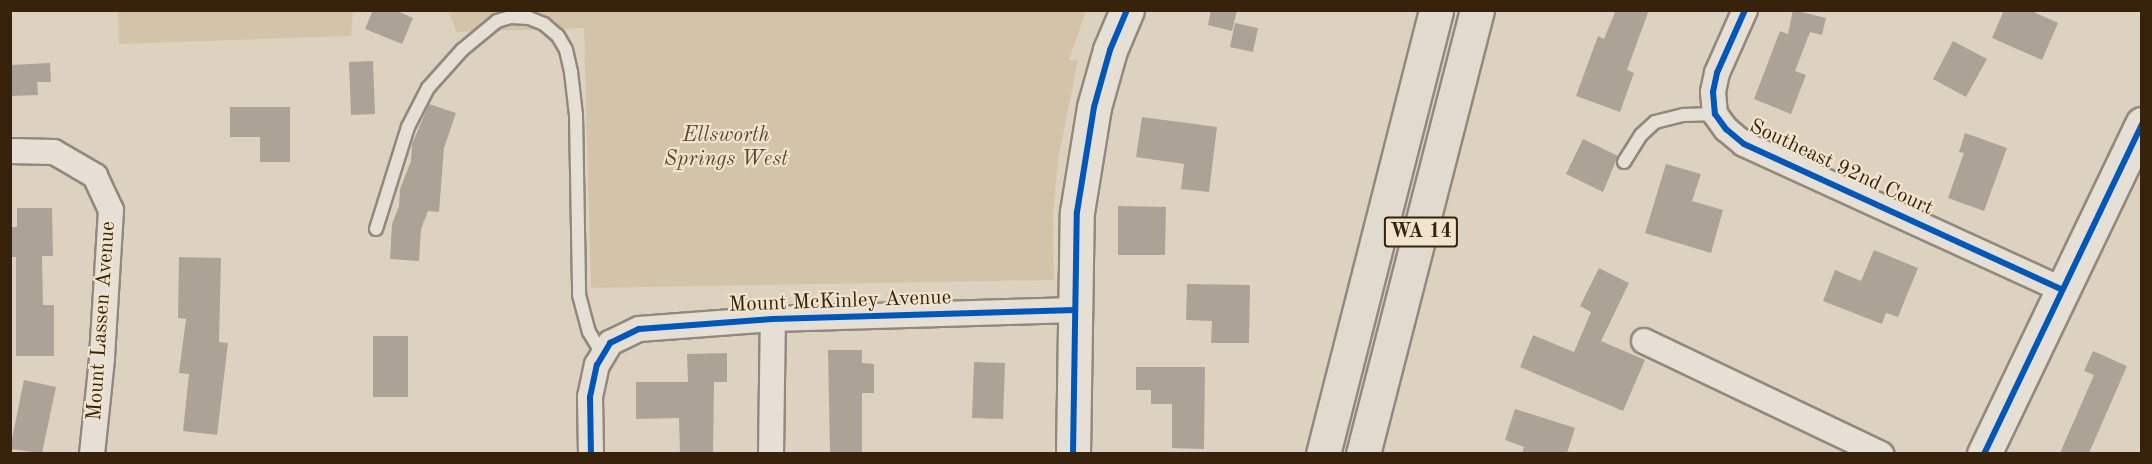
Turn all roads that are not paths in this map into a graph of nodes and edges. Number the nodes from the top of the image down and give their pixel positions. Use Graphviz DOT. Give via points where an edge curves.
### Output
graph roads {
  1 [pos="1127,10"];
  2 [pos="1436,10"];
  3 [pos="1477,10"];
  4 [pos="1745,10"];
  5 [pos="1715,114"];
  6 [pos="2142,124"];
  7 [pos="10,151"];
  8 [pos="1624,162"];
  9 [pos="376,229"];
  10 [pos="2061,289"];
  11 [pos="1075,310"];
  12 [pos="773,319"];
  13 [pos="1644,341"];
  14 [pos="607,349"];
  15 [pos="92,453"];
  16 [pos="591,453"];
  17 [pos="771,453"];
  18 [pos="1073,453"];
  19 [pos="1323,453"];
  20 [pos="1364,453"];
  21 [pos="1881,453"];
  22 [pos="1984,453"];
  1 -- 11 [label="street" via="1110,50 1085,153 1077,213"];
  2 -- 19 [label="highway, WA 14"];
  3 -- 20 [label="highway, WA 14"];
  4 -- 5 [label="street" via="1717,74 1713,92"];
  5 -- 8 [label="lane" via="1684,115 1655,122 1641,135"];
  5 -- 10 [label="street, Southeast 92nd Court" via="1744,144"];
  6 -- 10 [label="street"];
  7 -- 15 [label="street, Mount Lassen Avenue" via="54,152 95,176 111,210"];
  9 -- 14 [label="lane" via="408,127 428,88 462,50 497,21 529,18 544,24 566,50 571,72 576,115 579,295 594,343"];
  10 -- 22 [label="street"];
  11 -- 12 [label="street, Mount McKinley Avenue"];
  11 -- 18 [label="street"];
  12 -- 14 [label="street, Mount McKinley Avenue" via="639,329"];
  12 -- 17 [label="street"];
  13 -- 21 [label="street"];
  14 -- 16 [label="street" via="597,365 590,397"];
}
